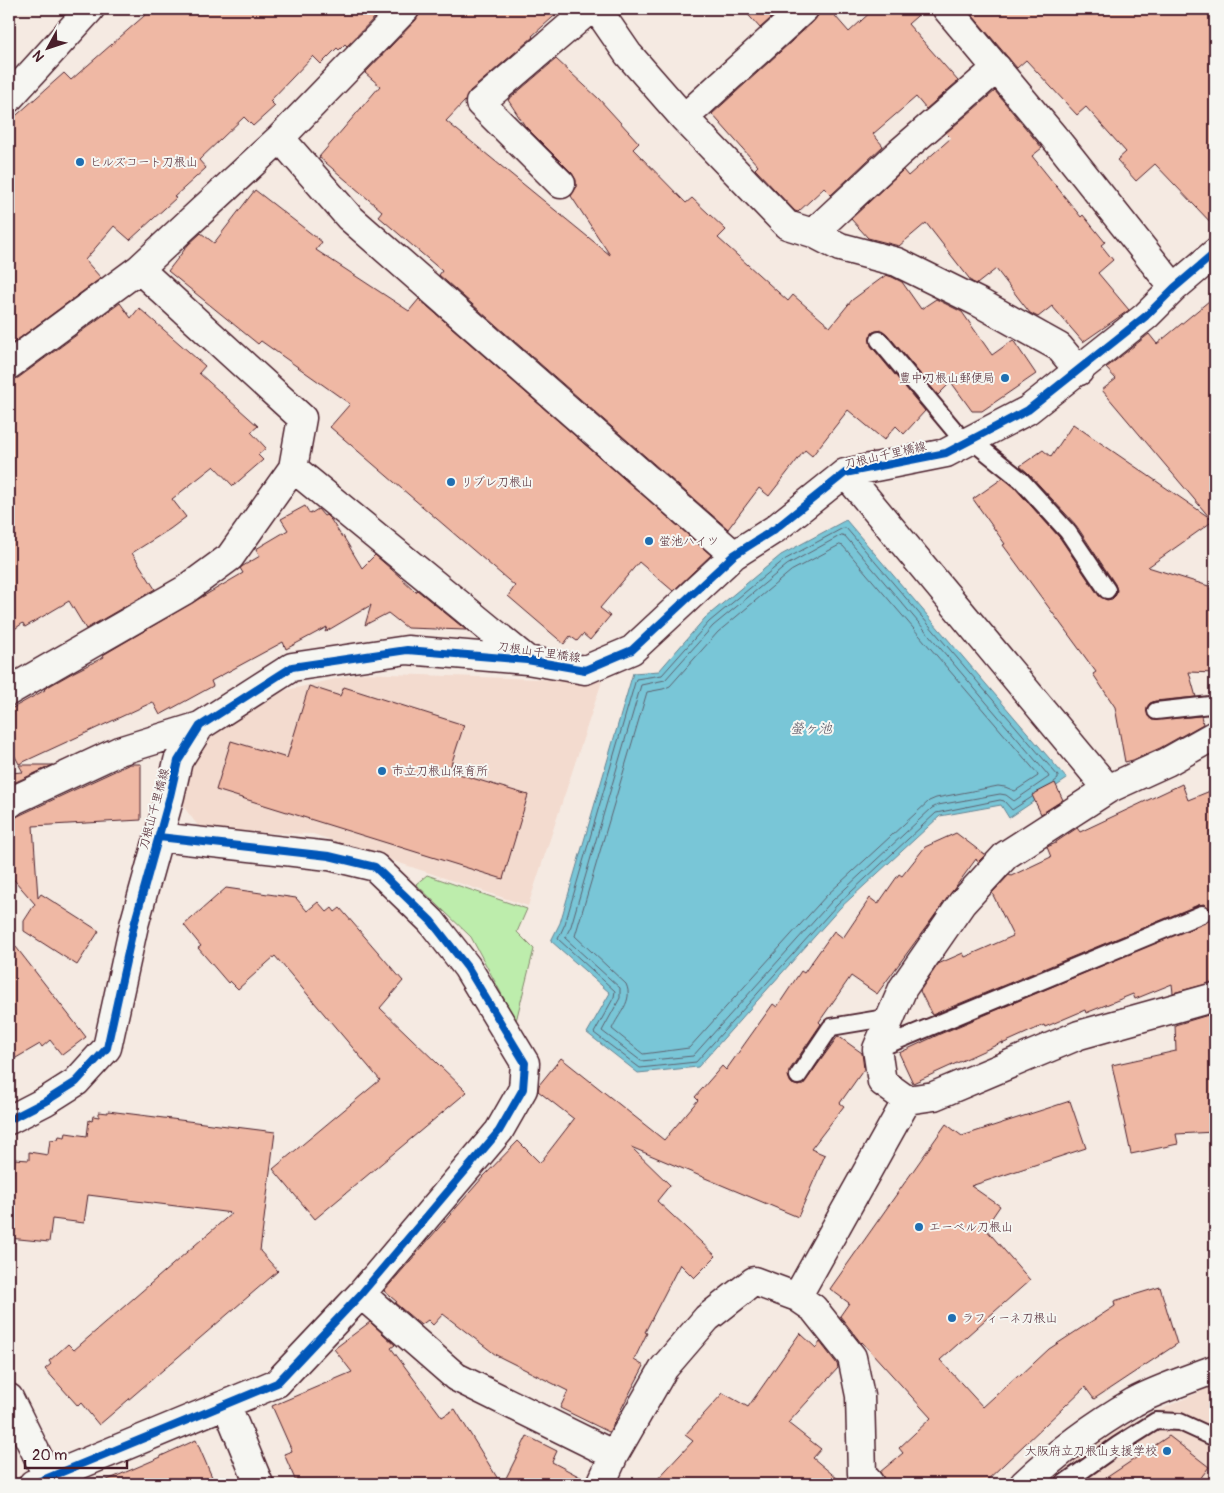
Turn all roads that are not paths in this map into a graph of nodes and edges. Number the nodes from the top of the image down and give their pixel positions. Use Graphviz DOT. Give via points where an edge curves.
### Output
graph roads {
  1 [pos="90,9"];
  2 [pos="405,9"];
  3 [pos="590,9"];
  4 [pos="598,9"];
  5 [pos="804,9"];
  6 [pos="955,12"];
  7 [pos="997,68"];
  8 [pos="9,98"];
  9 [pos="684,118"];
  10 [pos="280,138"];
  11 [pos="560,184"];
  12 [pos="813,233"];
  13 [pos="1215,254"];
  14 [pos="139,269"];
  15 [pos="1174,288"];
  16 [pos="879,340"];
  17 [pos="9,365"];
  18 [pos="1079,370"];
  19 [pos="968,442"];
  20 [pos="294,468"];
  21 [pos="845,473"];
  22 [pos="734,555"];
  23 [pos="1107,590"];
  24 [pos="527,660"];
  25 [pos="9,691"];
  26 [pos="1215,709"];
  27 [pos="1156,711"];
  28 [pos="200,726"];
  29 [pos="1215,735"];
  30 [pos="1108,789"];
  31 [pos="9,804"];
  32 [pos="159,837"];
  33 [pos="1202,914"];
  34 [pos="1215,997"];
  35 [pos="891,1017"];
  36 [pos="877,1050"];
  37 [pos="798,1076"];
  38 [pos="907,1100"];
  39 [pos="9,1120"];
  40 [pos="361,1294"];
  41 [pos="797,1297"];
  42 [pos="1215,1369"];
  43 [pos="9,1398"];
  44 [pos="226,1404"];
  45 [pos="1215,1438"];
  46 [pos="614,1455"];
  47 [pos="40,1481"];
  48 [pos="259,1484"];
  49 [pos="601,1484"];
  50 [pos="870,1484"];
  51 [pos="1024,1484"];
  52 [pos="1063,1484"];
  1 -- 8 [label="street"];
  2 -- 10 [label="street"];
  3 -- 11 [label="street" via="480,103"];
  4 -- 9 [label="street" via="628,54"];
  5 -- 9 [label="street"];
  6 -- 7 [label="street"];
  7 -- 12 [label="street"];
  7 -- 15 [label="street"];
  9 -- 12 [label="street" via="788,226"];
  10 -- 14 [label="street"];
  10 -- 22 [label="street" via="349,217"];
  12 -- 18 [label="street" via="840,247 897,262 980,302 1059,348"];
  13 -- 15 [label="street, 刀根山千里橋線"];
  14 -- 17 [label="street"];
  14 -- 20 [label="street" via="302,418"];
  15 -- 18 [label="street, 刀根山千里橋線" via="1146,316"];
  16 -- 19 [label="lane"];
  18 -- 19 [label="street, 刀根山千里橋線" via="1028,410"];
  19 -- 21 [label="street, 刀根山千里橋線" via="946,453"];
  19 -- 23 [label="lane" via="1021,480 1068,532"];
  20 -- 24 [label="street"];
  20 -- 25 [label="street" via="230,557 185,590"];
  21 -- 22 [label="street, 刀根山千里橋線" via="775,528"];
  21 -- 30 [label="street"];
  22 -- 24 [label="street, 刀根山千里橋線" via="632,650 585,670"];
  24 -- 28 [label="street, 刀根山千里橋線" via="407,650 292,667"];
  26 -- 27 [label="lane" via="1210,705"];
  28 -- 31 [label="street" via="120,751"];
  28 -- 32 [label="street, 刀根山千里橋線" via="178,762"];
  29 -- 30 [label="street"];
  30 -- 35 [label="street" via="1006,855 962,903 903,988"];
  32 -- 39 [label="street, 刀根山千里橋線" via="134,925 107,1048 76,1082"];
  32 -- 40 [label="street" via="329,856 375,867 431,921 467,967 525,1063 523,1089 500,1131"];
  33 -- 36 [label="lane"];
  34 -- 38 [label="street" via="1079,1035 934,1096"];
  35 -- 36 [label="street"];
  35 -- 37 [label="lane" via="831,1027"];
  36 -- 38 [label="street" via="882,1082"];
  38 -- 41 [label="street"];
  40 -- 44 [label="street" via="277,1383"];
  40 -- 46 [label="street" via="456,1377"];
  41 -- 46 [label="street" via="754,1281 707,1318 664,1368"];
  41 -- 50 [label="street" via="813,1308 852,1357 860,1396 862,1474"];
  42 -- 51 [label="street" via="1135,1402 1092,1429"];
  43 -- 47 [label="street"];
  44 -- 47 [label="street"];
  44 -- 48 [label="street"];
  45 -- 52 [label="lane" via="1180,1422 1156,1421"];
  46 -- 49 [label="street"];
}
